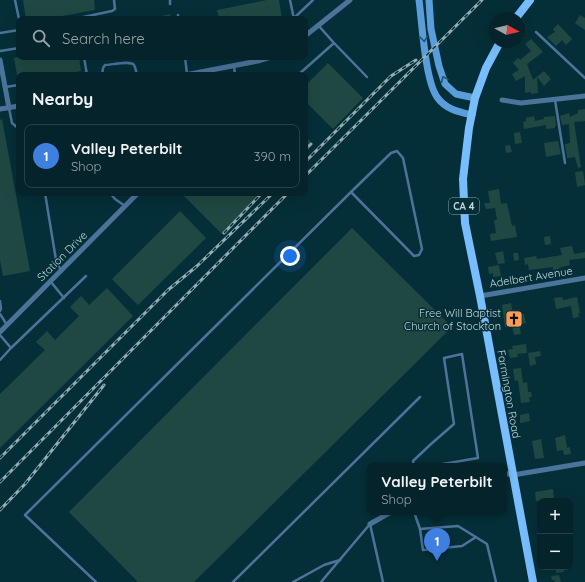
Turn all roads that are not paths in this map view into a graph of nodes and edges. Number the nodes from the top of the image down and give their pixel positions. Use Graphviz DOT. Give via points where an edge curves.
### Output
graph roads {
  1 [pos="15,0"];
  2 [pos="114,0"];
  3 [pos="170,0"];
  4 [pos="290,0"];
  5 [pos="313,0"];
  6 [pos="350,0"];
  7 [pos="419,0"];
  8 [pos="429,0"];
  9 [pos="530,0"];
  10 [pos="170,4"];
  11 [pos="521,12"];
  12 [pos="18,16"];
  13 [pos="88,16"];
  14 [pos="294,16"];
  15 [pos="296,16"];
  16 [pos="318,25"];
  17 [pos="16,31"];
  18 [pos="536,32"];
  19 [pos="308,33"];
  20 [pos="0,34"];
  21 [pos="334,43"];
  22 [pos="16,48"];
  23 [pos="497,48"];
  24 [pos="0,51"];
  25 [pos="0,60"];
  26 [pos="85,60"];
  27 [pos="185,60"];
  28 [pos="261,60"];
  29 [pos="234,66"];
  30 [pos="87,72"];
  31 [pos="102,72"];
  32 [pos="136,72"];
  33 [pos="186,72"];
  34 [pos="202,72"];
  35 [pos="235,72"];
  36 [pos="301,72"];
  37 [pos="367,76"];
  38 [pos="585,78"];
  39 [pos="16,85"];
  40 [pos="5,87"];
  41 [pos="585,96"];
  42 [pos="476,98"];
  43 [pos="555,99"];
  44 [pos="502,100"];
  45 [pos="16,107"];
  46 [pos="9,108"];
  47 [pos="0,109"];
  48 [pos="472,115"];
  49 [pos="16,126"];
  50 [pos="565,163"];
  51 [pos="351,192"];
  52 [pos="46,196"];
  53 [pos="113,196"];
  54 [pos="135,196"];
  55 [pos="126,206"];
  56 [pos="61,271"];
  57 [pos="86,276"];
  58 [pos="585,278"];
  59 [pos="50,282"];
  60 [pos="480,296"];
  61 [pos="64,298"];
  62 [pos="0,301"];
  63 [pos="0,311"];
  64 [pos="0,314"];
  65 [pos="7,325"];
  66 [pos="0,333"];
  67 [pos="11,348"];
  68 [pos="0,360"];
  69 [pos="420,397"];
  70 [pos="413,463"];
  71 [pos="448,463"];
  72 [pos="585,463"];
  73 [pos="507,474"];
  74 [pos="513,475"];
  75 [pos="507,478"];
  76 [pos="386,515"];
  77 [pos="415,515"];
  78 [pos="370,524"];
  79 [pos="420,529"];
  80 [pos="476,537"];
  81 [pos="341,560"];
  82 [pos="96,582"];
  83 [pos="233,582"];
  84 [pos="293,582"];
  85 [pos="321,582"];
  86 [pos="383,582"];
  87 [pos="496,582"];
  88 [pos="533,582"];
  1 -- 12 [label="lane"];
  2 -- 13 [label="lane" via="115,9 112,11"];
  3 -- 10 [label="lane"];
  4 -- 14 [label="lane"];
  5 -- 15 [label="lane"];
  6 -- 16 [label="street"];
  7 -- 48 [label="main road, one-way" via="425,51 431,83 437,97 454,111"];
  42 -- 8 [label="main road, one-way" via="456,94 445,84 433,36"];
  9 -- 11 [label="main road"];
  16 -- 19 [label="street"];
  16 -- 21 [label="lane"];
  17 -- 20 [label="lane"];
  18 -- 38 [label="lane"];
  21 -- 36 [label="lane"];
  21 -- 37 [label="lane"];
  22 -- 24 [label="lane"];
  23 -- 42 [label="main road, CA 4" via="486,68"];
  25 -- 40 [label="street"];
  26 -- 30 [label="lane"];
  27 -- 33 [label="lane"];
  28 -- 29 [label="street"];
  29 -- 34 [label="street"];
  29 -- 35 [label="lane"];
  31 -- 32 [label="lane" via="105,65 128,62 134,65"];
  39 -- 40 [label="lane"];
  40 -- 46 [label="street"];
  41 -- 43 [label="street"];
  42 -- 48 [label="main road, Farmington Road / CA 4"];
  43 -- 44 [label="street" via="521,103"];
  43 -- 50 [label="lane"];
  45 -- 46 [label="street"];
  46 -- 47 [label="street"];
  46 -- 49 [label="lane" via="12,123"];
  48 -- 60 [label="main road, Farmington Road / CA 4" via="468,128 463,179 465,223"];
  51 -- 51 [label="lane" via="391,152 397,152 403,158 422,249 419,255 414,256"];
  51 -- 82 [label="lane" via="25,514"];
  52 -- 56 [label="lane" via="56,260"];
  53 -- 55 [label="lane"];
  54 -- 55 [label="street, Station Drive"];
  55 -- 56 [label="street, Station Drive"];
  56 -- 59 [label="street, Station Drive"];
  57 -- 61 [label="lane"];
  58 -- 60 [label="street, Adelbert Avenue"];
  59 -- 61 [label="lane"];
  59 -- 65 [label="street, Station Drive"];
  60 -- 74 [label="main road, Farmington Road / CA 4"];
  61 -- 67 [label="lane"];
  62 -- 63 [label="lane"];
  64 -- 65 [label="lane"];
  65 -- 66 [label="street, Station Drive"];
  66 -- 67 [label="lane"];
  67 -- 68 [label="lane"];
  69 -- 83 [label="lane"];
  70 -- 71 [label="lane" via="454,424 444,358 462,354 478,458"];
  72 -- 74 [label="street"];
  73 -- 74 [label="street"];
  74 -- 75 [label="street"];
  74 -- 88 [label="main road, Farmington Road / CA 4"];
  76 -- 78 [label="street"];
  77 -- 79 [label="lane"];
  78 -- 81 [label="lane"];
  78 -- 86 [label="lane"];
  79 -- 80 [label="lane" via="458,526"];
  79 -- 80 [label="lane" via="423,550 462,546"];
  80 -- 87 [label="lane" via="487,544"];
  81 -- 84 [label="lane" via="324,565"];
  81 -- 85 [label="lane"];
}
